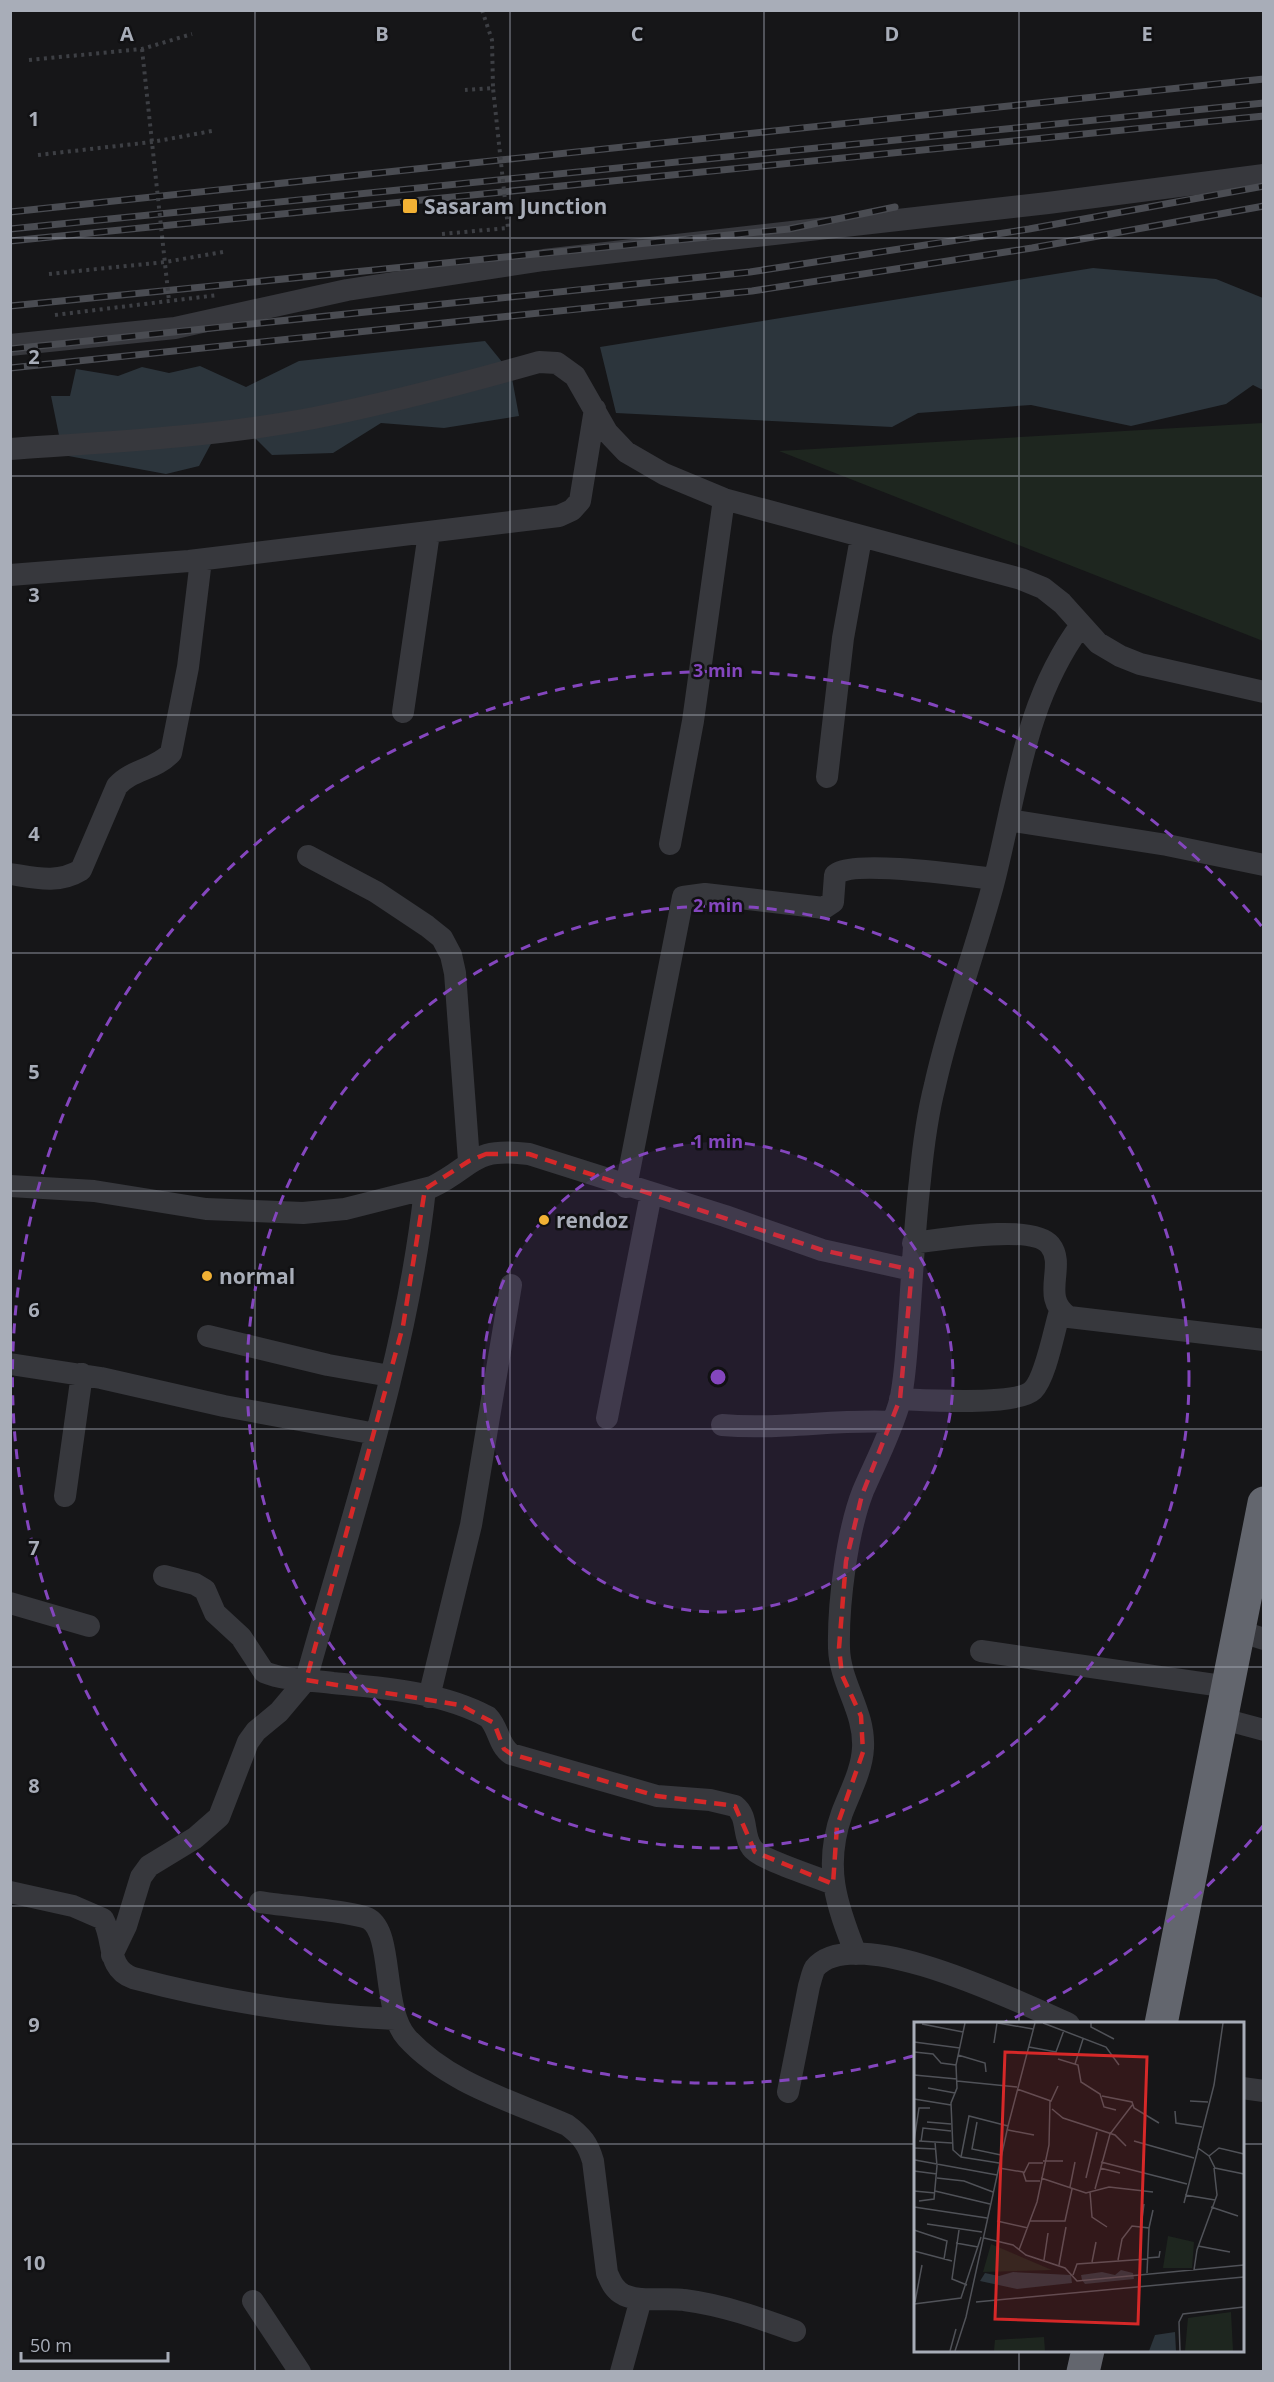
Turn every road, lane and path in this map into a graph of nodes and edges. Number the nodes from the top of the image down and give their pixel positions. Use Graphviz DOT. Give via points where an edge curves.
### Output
graph roads {
  1 [pos="482,10"];
  2 [pos="192,34"];
  3 [pos="142,49"];
  4 [pos="29,60"];
  5 [pos="493,88"];
  6 [pos="465,90"];
  7 [pos="1018,128"];
  8 [pos="212,131"];
  9 [pos="152,142"];
  10 [pos="38,155"];
  11 [pos="713,158"];
  12 [pos="1263,175"];
  13 [pos="290,201"];
  14 [pos="38,226"];
  15 [pos="442,234"];
  16 [pos="223,252"];
  17 [pos="165,262"];
  18 [pos="49,274"];
  19 [pos="228,294"];
  20 [pos="169,301"];
  21 [pos="55,315"];
  22 [pos="10,345"];
  23 [pos="595,409"];
  24 [pos="10,449"];
  25 [pos="724,499"];
  26 [pos="429,533"];
  27 [pos="861,538"];
  28 [pos="201,560"];
  29 [pos="10,575"];
  30 [pos="1081,625"];
  31 [pos="1263,692"];
  32 [pos="403,712"];
  33 [pos="827,777"];
  34 [pos="1008,820"];
  35 [pos="670,844"];
  36 [pos="308,856"];
  37 [pos="1263,865"];
  38 [pos="10,874"];
  39 [pos="994,879"];
  40 [pos="469,1161"];
  41 [pos="10,1186"];
  42 [pos="626,1186"];
  43 [pos="425,1189"];
  44 [pos="651,1194"];
  45 [pos="913,1243"];
  46 [pos="912,1270"];
  47 [pos="511,1285"];
  48 [pos="1060,1311"];
  49 [pos="208,1336"];
  50 [pos="1263,1340"];
  51 [pos="10,1364"];
  52 [pos="82,1374"];
  53 [pos="390,1376"];
  54 [pos="900,1399"];
  55 [pos="607,1418"];
  56 [pos="893,1422"];
  57 [pos="722,1425"];
  58 [pos="376,1434"];
  59 [pos="65,1496"];
  60 [pos="1263,1503"];
  61 [pos="164,1576"];
  62 [pos="10,1603"];
  63 [pos="89,1626"];
  64 [pos="1251,1635"];
  65 [pos="981,1651"];
  66 [pos="306,1680"];
  67 [pos="1229,1687"];
  68 [pos="429,1697"];
  69 [pos="1223,1719"];
  70 [pos="1263,1730"];
  71 [pos="833,1884"];
  72 [pos="10,1892"];
  73 [pos="260,1902"];
  74 [pos="856,1954"];
  75 [pos="112,1955"];
  76 [pos="395,2019"];
  77 [pos="1064,2022"];
  78 [pos="1161,2022"];
  79 [pos="1244,2088"];
  80 [pos="1263,2091"];
  81 [pos="789,2092"];
  82 [pos="641,2299"];
  83 [pos="253,2301"];
  84 [pos="795,2331"];
  85 [pos="1088,2352"];
  86 [pos="300,2372"];
  87 [pos="621,2372"];
  88 [pos="1083,2372"];
  1 -- 5 [label="path" via="492,40"];
  2 -- 3 [label="path"];
  3 -- 4 [label="path"];
  3 -- 9 [label="path, bridge"];
  5 -- 6 [label="path, bridge"];
  5 -- 15 [label="path, bridge" via="508,228"];
  7 -- 11 [label="path"];
  8 -- 9 [label="path"];
  9 -- 10 [label="path"];
  9 -- 17 [label="path, bridge"];
  11 -- 13 [label="path"];
  11 -- 14 [label="path"];
  12 -- 22 [label="street" via="544,260 346,290 176,328"];
  16 -- 17 [label="path"];
  17 -- 18 [label="path"];
  17 -- 20 [label="path, bridge"];
  19 -- 20 [label="path"];
  20 -- 21 [label="path"];
  23 -- 24 [label="street" via="575,376 558,363 539,362 312,418 151,439"];
  23 -- 25 [label="street" via="607,432 626,452 664,474"];
  23 -- 26 [label="street" via="585,486 572,510 524,522"];
  25 -- 27 [label="street"];
  25 -- 35 [label="street" via="695,709"];
  26 -- 28 [label="street"];
  26 -- 32 [label="street"];
  27 -- 30 [label="street" via="1021,579 1043,588"];
  27 -- 33 [label="street" via="843,638"];
  28 -- 29 [label="street"];
  28 -- 38 [label="street" via="188,667 171,753 162,762 125,777 117,786 81,870 69,878 55,880"];
  30 -- 31 [label="street" via="1098,643 1140,664"];
  30 -- 34 [label="street" via="1046,682 1026,741"];
  34 -- 37 [label="street" via="1167,845"];
  34 -- 39 [label="street"];
  36 -- 40 [label="street" via="376,892 442,938 451,955"];
  39 -- 42 [label="street" via="904,869 845,870 835,875 832,902 824,908 705,894 683,897"];
  39 -- 45 [label="street" via="934,1087"];
  40 -- 42 [label="street" via="507,1151 529,1154"];
  40 -- 43 [label="street" via="445,1180"];
  41 -- 43 [label="street" via="94,1191 206,1209 303,1213 345,1209"];
  42 -- 44 [label="street"];
  43 -- 53 [label="street" via="412,1283"];
  44 -- 46 [label="street" via="822,1250"];
  44 -- 55 [label="street"];
  45 -- 46 [label="street"];
  45 -- 48 [label="street" via="996,1234 1041,1239 1053,1253 1055,1300"];
  46 -- 54 [label="street"];
  47 -- 68 [label="street" via="471,1525"];
  48 -- 50 [label="street" via="1085,1320"];
  48 -- 54 [label="street" via="1041,1376 1034,1389 1023,1396 967,1401"];
  49 -- 53 [label="street"];
  51 -- 52 [label="street"];
  52 -- 58 [label="street"];
  52 -- 59 [label="street"];
  53 -- 58 [label="street"];
  54 -- 56 [label="street"];
  56 -- 57 [label="street"];
  56 -- 71 [label="street" via="862,1495 846,1561 839,1648 842,1675 861,1716 863,1752 837,1826"];
  58 -- 66 [label="street"];
  60 -- 64 [label="highway"];
  61 -- 66 [label="street" via="205,1590 215,1613 240,1637 264,1672"];
  62 -- 63 [label="street"];
  64 -- 67 [label="highway"];
  65 -- 67 [label="street"];
  66 -- 68 [label="street"];
  66 -- 75 [label="street" via="248,1742 219,1817 195,1838 149,1866 141,1877 126,1926"];
  67 -- 69 [label="highway"];
  68 -- 71 [label="street" via="488,1717 504,1749 511,1754 657,1797 710,1800 735,1806 744,1817 747,1837 755,1852"];
  69 -- 70 [label="street"];
  69 -- 78 [label="highway"];
  71 -- 74 [label="street"];
  72 -- 75 [label="street" via="95,1913 103,1918 108,1929"];
  73 -- 76 [label="street" via="369,1919 382,1941"];
  74 -- 77 [label="street" via="873,1953 935,1968"];
  74 -- 81 [label="street" via="826,1960 814,1969"];
  75 -- 76 [label="street" via="122,1974 222,2000"];
  76 -- 82 [label="street" via="406,2038 439,2066 471,2085 581,2135 593,2161 607,2273 613,2286 624,2295"];
  79 -- 80 [label="street"];
  82 -- 84 [label="street" via="681,2299 712,2305"];
  82 -- 87 [label="street"];
  83 -- 86 [label="street"];
  85 -- 88 [label="highway"];
}
